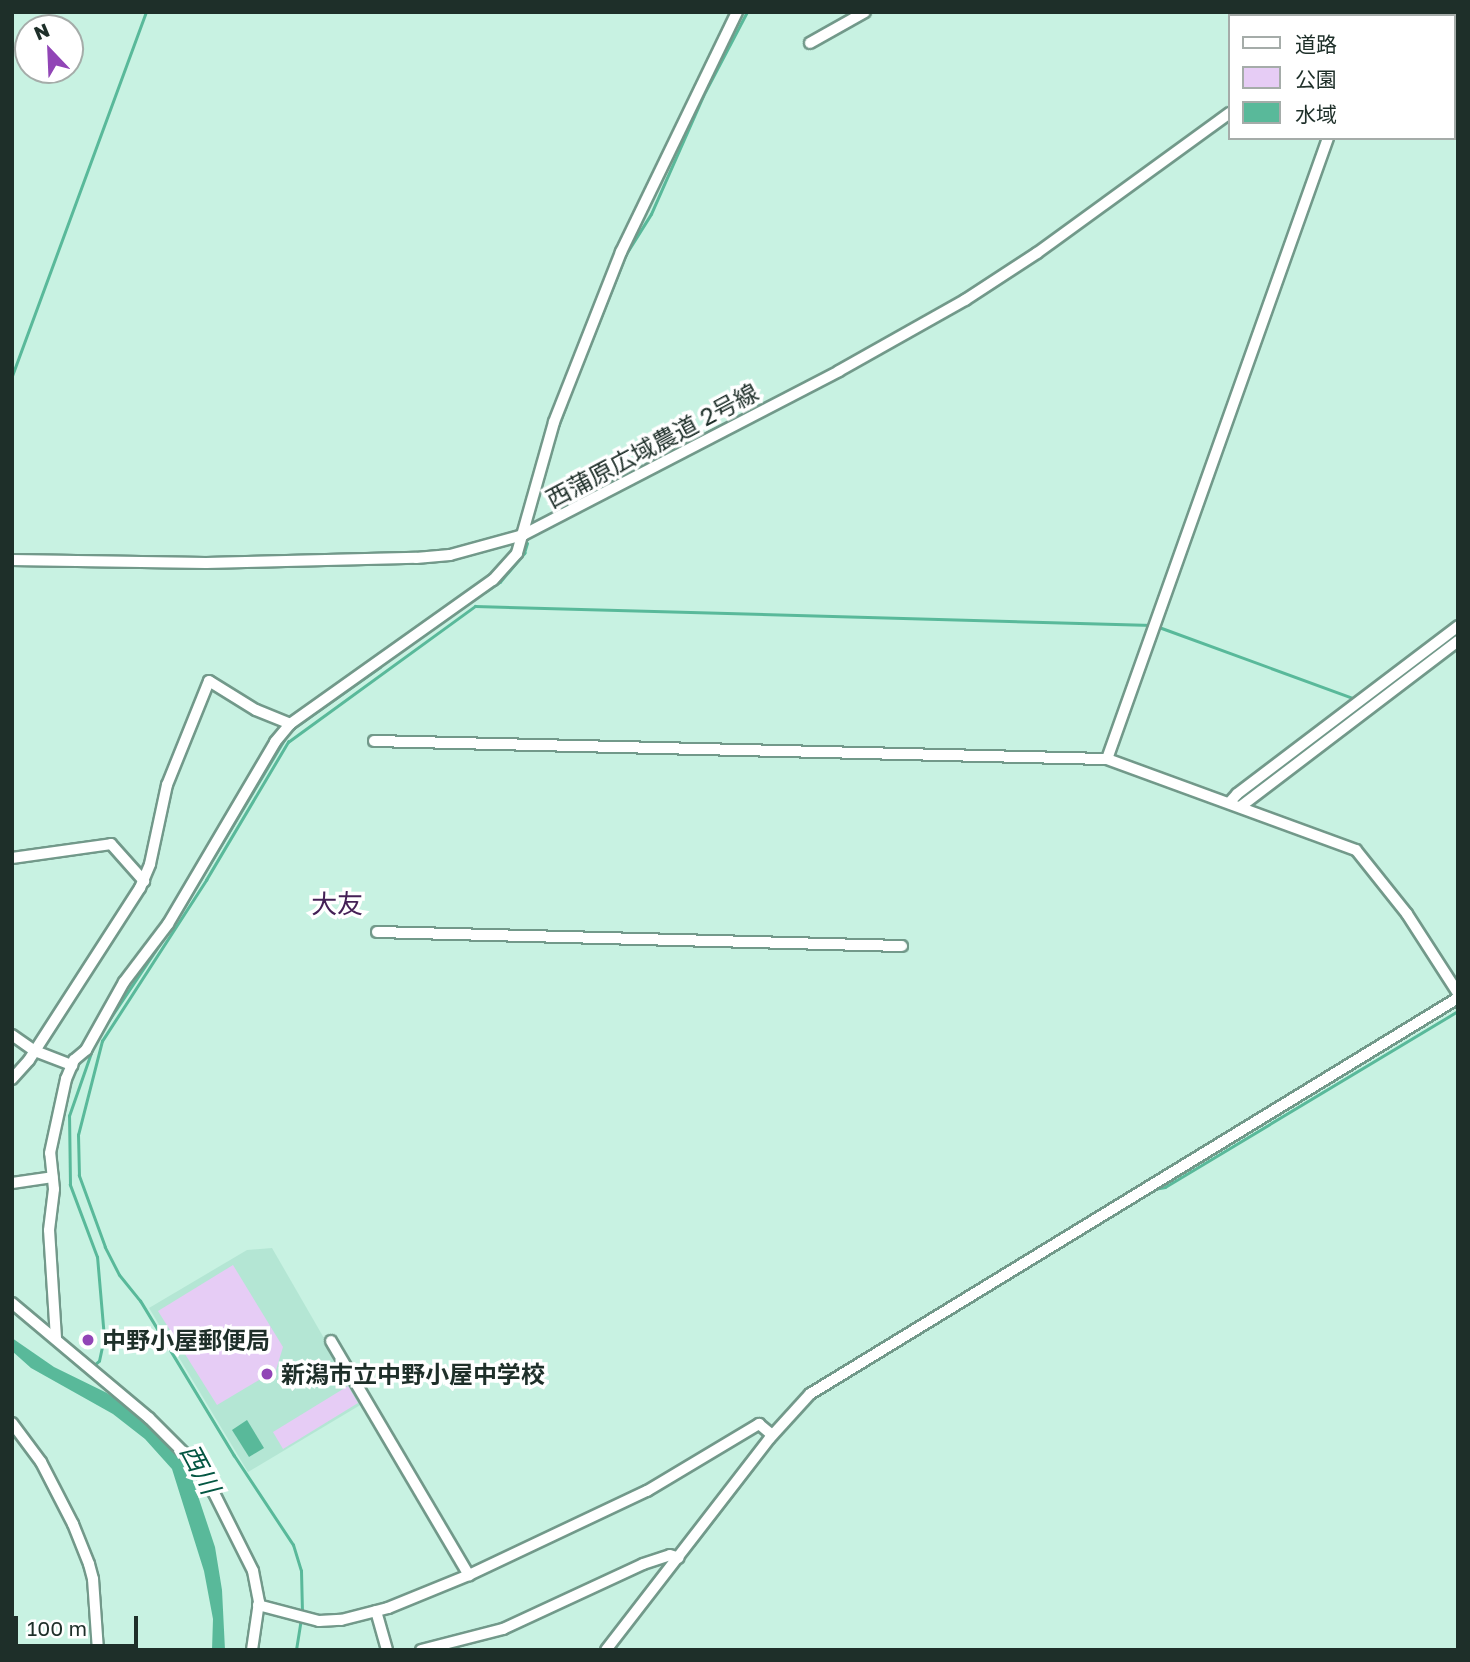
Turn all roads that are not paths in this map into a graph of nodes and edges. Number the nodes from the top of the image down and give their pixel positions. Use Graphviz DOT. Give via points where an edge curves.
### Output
graph roads {
  1 [pos="737,12"];
  2 [pos="865,12"];
  3 [pos="810,43"];
  4 [pos="1228,114"];
  5 [pos="1327,140"];
  6 [pos="523,535"];
  7 [pos="12,560"];
  8 [pos="1458,626"];
  9 [pos="1458,642"];
  10 [pos="290,724"];
  11 [pos="374,741"];
  12 [pos="1107,759"];
  13 [pos="1235,805"];
  14 [pos="12,858"];
  15 [pos="144,881"];
  16 [pos="377,932"];
  17 [pos="902,946"];
  18 [pos="1458,995"];
  19 [pos="12,1035"];
  20 [pos="35,1051"];
  21 [pos="72,1065"];
  22 [pos="12,1079"];
  23 [pos="53,1177"];
  24 [pos="12,1183"];
  25 [pos="12,1304"];
  26 [pos="56,1338"];
  27 [pos="331,1342"];
  28 [pos="12,1423"];
  29 [pos="772,1436"];
  30 [pos="678,1558"];
  31 [pos="469,1575"];
  32 [pos="258,1605"];
  33 [pos="376,1611"];
  34 [pos="98,1650"];
  35 [pos="252,1650"];
  36 [pos="387,1650"];
  37 [pos="421,1650"];
  38 [pos="606,1650"];
  1 -- 6 [label="street" via="621,252 558,411"];
  2 -- 3 [label="street"];
  4 -- 6 [label="street, 西蒲原広域農道 2号線" via="965,300 839,371"];
  5 -- 12 [label="street"];
  6 -- 7 [label="street, 西蒲原広域農道 2号線" via="450,555 415,558 205,564"];
  6 -- 10 [label="street" via="517,553 493,580"];
  8 -- 13 [label="street" via="1237,794"];
  9 -- 13 [label="street"];
  10 -- 15 [label="street" via="209,681 167,785"];
  10 -- 21 [label="street" via="168,924 124,982 86,1050"];
  11 -- 12 [label="street"];
  12 -- 13 [label="street"];
  13 -- 18 [label="street" via="1356,850 1407,914"];
  14 -- 15 [label="street" via="111,844"];
  15 -- 20 [label="street"];
  16 -- 17 [label="street"];
  18 -- 29 [label="street" via="810,1394"];
  19 -- 20 [label="street"];
  20 -- 21 [label="street"];
  20 -- 22 [label="street"];
  21 -- 23 [label="street" via="50,1153"];
  23 -- 24 [label="street"];
  23 -- 26 [label="street" via="49,1230"];
  25 -- 26 [label="street"];
  26 -- 32 [label="street" via="149,1418 192,1462 237,1534 253,1571"];
  27 -- 31 [label="street"];
  28 -- 34 [label="street" via="41,1462 89,1564"];
  29 -- 30 [label="street"];
  29 -- 31 [label="street" via="758,1424 647,1491"];
  30 -- 37 [label="street" via="670,1555 643,1564 503,1629"];
  30 -- 38 [label="street"];
  31 -- 33 [label="street"];
  32 -- 33 [label="street" via="318,1621"];
  32 -- 35 [label="street"];
  33 -- 36 [label="street"];
}
